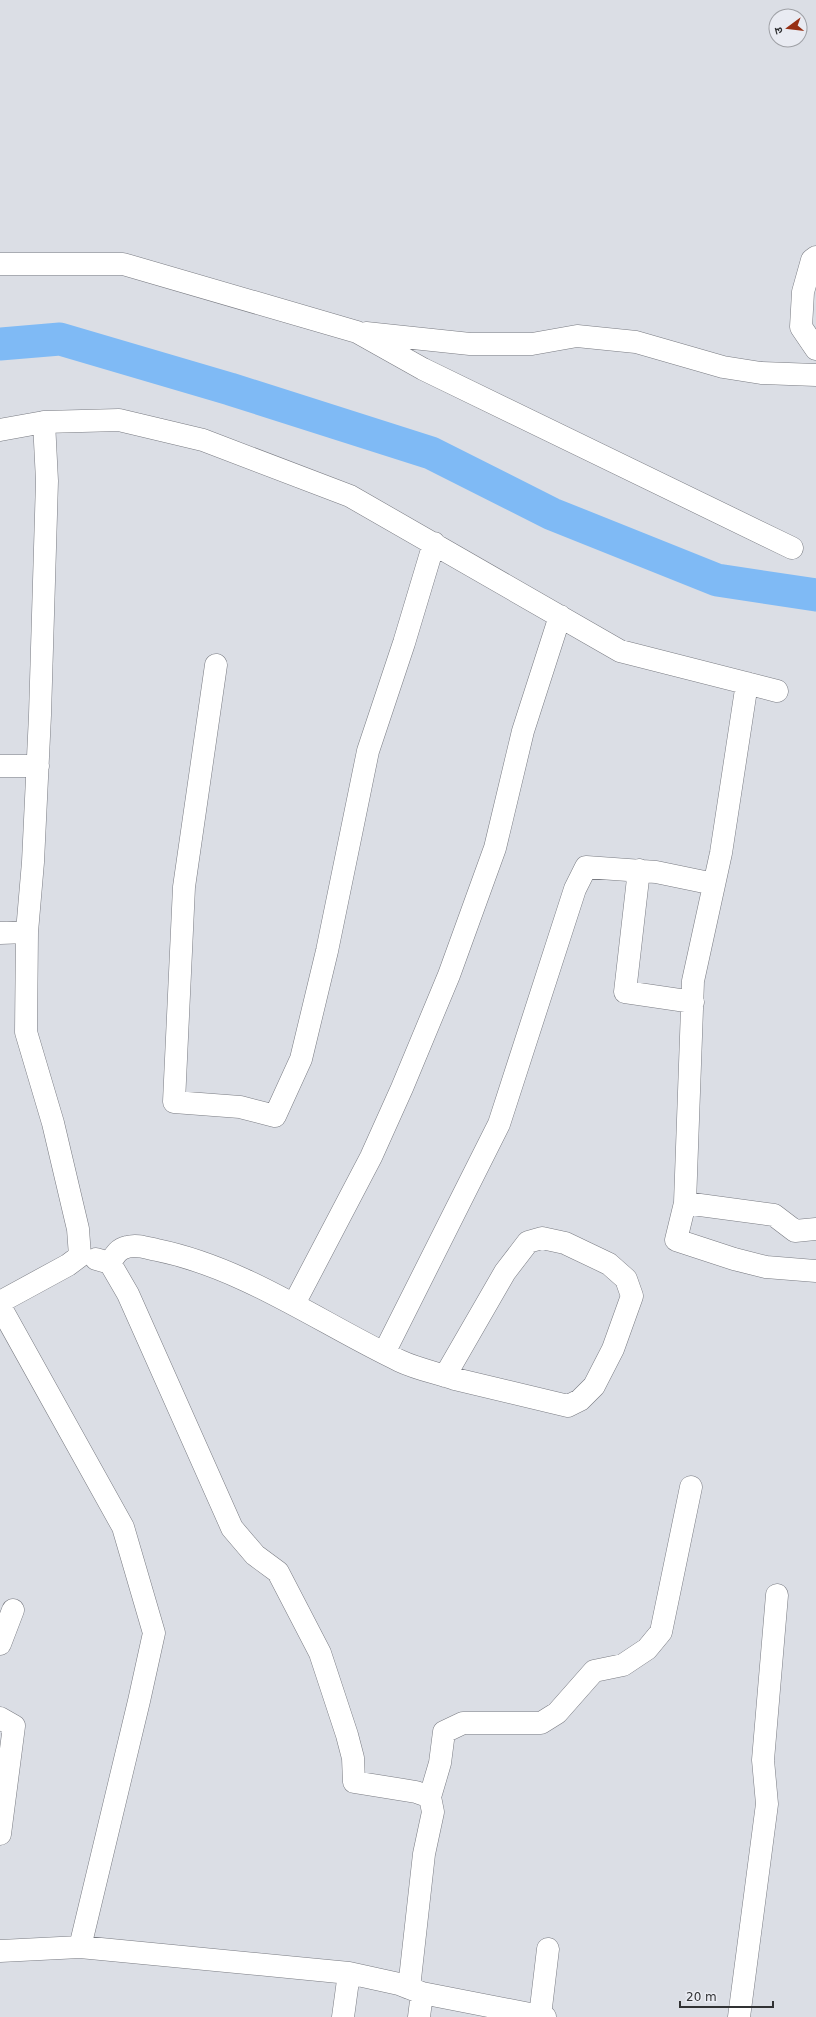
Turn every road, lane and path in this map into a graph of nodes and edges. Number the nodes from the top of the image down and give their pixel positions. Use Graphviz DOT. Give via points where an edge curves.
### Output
graph roads {
  1 [pos="816,257"];
  2 [pos="0,264"];
  3 [pos="357,332"];
  4 [pos="816,350"];
  5 [pos="816,375"];
  6 [pos="44,422"];
  7 [pos="0,430"];
  8 [pos="434,543"];
  9 [pos="792,548"];
  10 [pos="560,616"];
  11 [pos="216,665"];
  12 [pos="746,683"];
  13 [pos="777,691"];
  14 [pos="0,766"];
  15 [pos="38,766"];
  16 [pos="639,870"];
  17 [pos="714,884"];
  18 [pos="27,932"];
  19 [pos="0,933"];
  20 [pos="692,1002"];
  21 [pos="685,1203"];
  22 [pos="816,1229"];
  23 [pos="80,1256"];
  24 [pos="110,1263"];
  25 [pos="816,1271"];
  26 [pos="0,1302"];
  27 [pos="294,1304"];
  28 [pos="0,1306"];
  29 [pos="384,1353"];
  30 [pos="445,1376"];
  31 [pos="691,1487"];
  32 [pos="777,1595"];
  33 [pos="13,1610"];
  34 [pos="0,1644"];
  35 [pos="0,1718"];
  36 [pos="430,1797"];
  37 [pos="0,1834"];
  38 [pos="80,1947"];
  39 [pos="548,1949"];
  40 [pos="0,1951"];
  41 [pos="349,1973"];
  42 [pos="416,1990"];
  43 [pos="543,2016"];
  44 [pos="342,2017"];
  45 [pos="419,2017"];
  46 [pos="739,2017"];
  1 -- 4 [label="street" via="812,260 803,292 802,327"];
  2 -- 3 [label="street" via="123,264"];
  3 -- 5 [label="street" via="470,344 532,344 577,336 636,342 722,367 761,374"];
  3 -- 9 [label="street" via="423,369"];
  6 -- 7 [label="street"];
  6 -- 8 [label="street" via="119,420 203,440 350,496"];
  6 -- 15 [label="street" via="47,481"];
  8 -- 10 [label="street"];
  8 -- 11 [label="street" via="368,751 327,951 301,1059 274,1116 240,1108 174,1102 184,887"];
  10 -- 12 [label="street" via="620,651"];
  10 -- 27 [label="street" via="523,731 495,848 449,975 371,1157"];
  12 -- 13 [label="street"];
  12 -- 17 [label="street" via="721,853"];
  14 -- 15 [label="street"];
  15 -- 18 [label="street"];
  16 -- 17 [label="street"];
  16 -- 20 [label="street" via="625,992"];
  16 -- 29 [label="street" via="586,867 575,888 499,1124"];
  17 -- 20 [label="street" via="693,981"];
  18 -- 19 [label="street"];
  18 -- 23 [label="street" via="26,1032 53,1123 78,1229"];
  20 -- 21 [label="street"];
  21 -- 22 [label="street" via="774,1215 795,1231"];
  21 -- 25 [label="street" via="676,1240 734,1260 766,1267"];
  23 -- 24 [label="street"];
  23 -- 26 [label="street"];
  24 -- 27 [label="street" via="118,1250 135,1245 171,1253 226,1272"];
  24 -- 36 [label="street" via="128,1294 232,1528 255,1555 278,1572 320,1653 347,1735 353,1758 354,1782 416,1792"];
  27 -- 29 [label="street"];
  28 -- 38 [label="street" via="123,1527 154,1633"];
  29 -- 30 [label="street" via="401,1362"];
  30 -- 30 [label="street" via="505,1272 528,1242 542,1238 565,1243 609,1264 626,1279 632,1296 613,1349 594,1386 580,1400 568,1406"];
  31 -- 36 [label="street" via="661,1632 652,1644 623,1665 594,1671 557,1713 540,1723 463,1722 444,1732 440,1763"];
  32 -- 46 [label="street" via="763,1760 767,1804"];
  33 -- 34 [label="street"];
  35 -- 37 [label="street" via="14,1726"];
  36 -- 42 [label="street" via="433,1812 424,1854"];
  38 -- 40 [label="street"];
  38 -- 41 [label="street"];
  39 -- 43 [label="street"];
  41 -- 42 [label="street"];
  41 -- 44 [label="street"];
  42 -- 43 [label="street"];
  42 -- 45 [label="street"];
}
